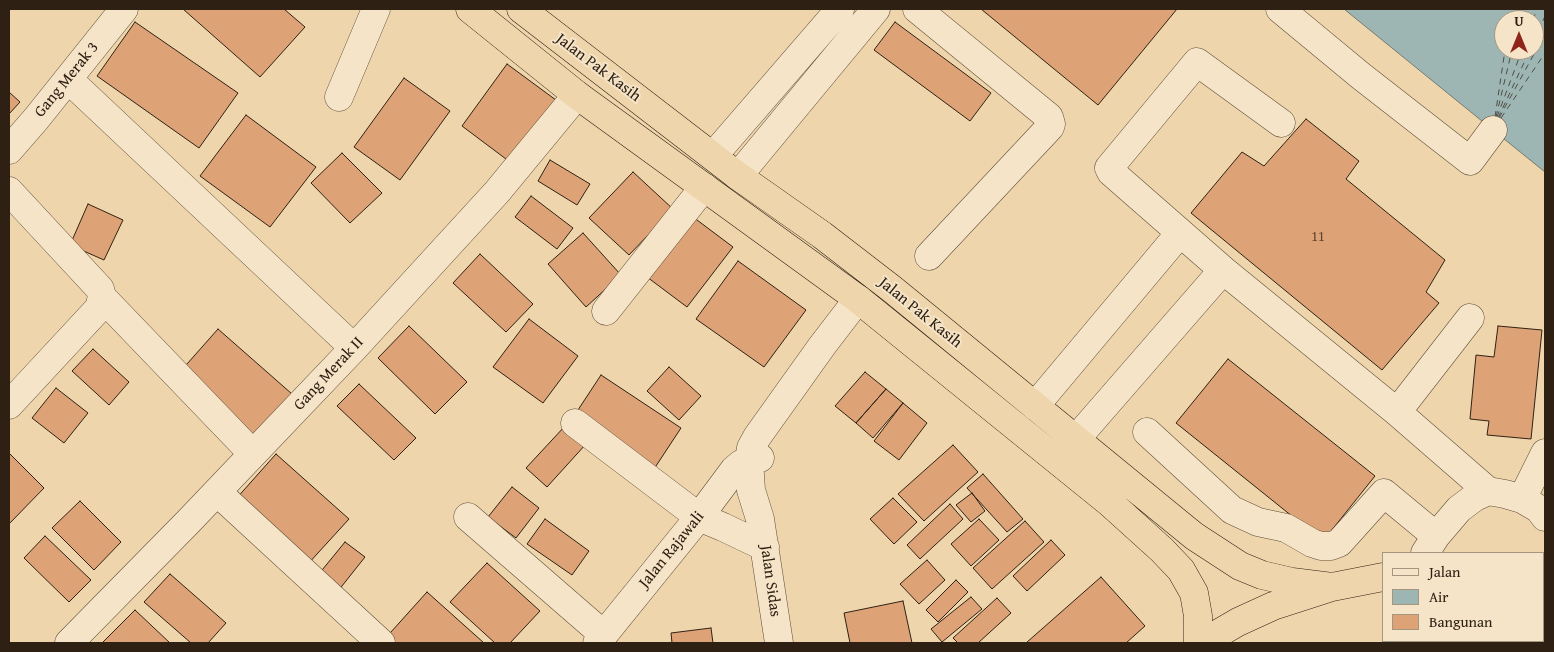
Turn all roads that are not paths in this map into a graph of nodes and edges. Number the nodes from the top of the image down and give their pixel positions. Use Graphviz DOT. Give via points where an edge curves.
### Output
graph roads {
  1 [pos="124,9"];
  2 [pos="376,9"];
  3 [pos="470,9"];
  4 [pos="520,9"];
  5 [pos="840,9"];
  6 [pos="876,9"];
  7 [pos="916,9"];
  8 [pos="1280,9"];
  9 [pos="68,79"];
  10 [pos="577,95"];
  11 [pos="339,97"];
  12 [pos="1280,123"];
  13 [pos="1493,130"];
  14 [pos="9,150"];
  15 [pos="713,156"];
  16 [pos="738,176"];
  17 [pos="704,187"];
  18 [pos="9,191"];
  19 [pos="1180,233"];
  20 [pos="929,256"];
  21 [pos="1222,270"];
  22 [pos="102,297"];
  23 [pos="865,305"];
  24 [pos="606,311"];
  25 [pos="1470,318"];
  26 [pos="354,348"];
  27 [pos="9,405"];
  28 [pos="1035,406"];
  29 [pos="1397,412"];
  30 [pos="575,423"];
  31 [pos="1147,432"];
  32 [pos="1076,439"];
  33 [pos="1545,453"];
  34 [pos="253,454"];
  35 [pos="757,460"];
  36 [pos="1488,491"];
  37 [pos="217,492"];
  38 [pos="1522,499"];
  39 [pos="1545,517"];
  40 [pos="468,518"];
  41 [pos="699,518"];
  42 [pos="1430,545"];
  43 [pos="765,547"];
  44 [pos="1378,580"];
  45 [pos="1332,587"];
  46 [pos="600,639"];
  47 [pos="69,643"];
  48 [pos="381,643"];
  49 [pos="779,643"];
  50 [pos="1200,643"];
  1 -- 9 [label="street, Gang Merak 3"];
  2 -- 11 [label="street"];
  3 -- 10 [label="highway, Jalan Pak Kasih"];
  4 -- 15 [label="highway, Jalan Pak Kasih"];
  5 -- 15 [label="street"];
  6 -- 16 [label="street"];
  7 -- 20 [label="street" via="1049,117 1051,124"];
  8 -- 13 [label="street" via="1470,161"];
  9 -- 14 [label="street, Gang Merak 3"];
  9 -- 26 [label="street"];
  10 -- 17 [label="highway, Jalan Pak Kasih"];
  10 -- 26 [label="street, Gang Merak II" via="497,192"];
  12 -- 19 [label="street" via="1197,62 1109,168"];
  15 -- 16 [label="highway, Jalan Pak Kasih"];
  16 -- 28 [label="highway, Jalan Pak Kasih" via="892,289"];
  17 -- 23 [label="highway, Jalan Pak Kasih"];
  17 -- 24 [label="street"];
  18 -- 22 [label="street" via="100,289"];
  19 -- 21 [label="street"];
  19 -- 28 [label="street"];
  21 -- 29 [label="street"];
  21 -- 32 [label="street"];
  22 -- 27 [label="street" via="99,308"];
  22 -- 34 [label="street"];
  23 -- 35 [label="street, Jalan Rajawali" via="836,355 782,432"];
  23 -- 50 [label="highway, Jalan Pak Kasih" via="1110,503 1162,550 1181,570 1194,593"];
  25 -- 29 [label="street"];
  26 -- 34 [label="street, Gang Merak II"];
  28 -- 32 [label="highway, Jalan Pak Kasih"];
  29 -- 36 [label="street"];
  30 -- 41 [label="street"];
  31 -- 42 [label="street" via="1232,510 1258,522 1286,528 1321,546 1331,546 1339,543 1384,493"];
  32 -- 45 [label="highway, Jalan Pak Kasih" via="1194,536 1240,566 1292,582"];
  33 -- 38 [label="street"];
  34 -- 37 [label="street, Gang Merak II"];
  35 -- 41 [label="street, Jalan Rajawali" via="741,464 734,470"];
  35 -- 43 [label="street, Jalan Sidas" via="762,483 760,519"];
  36 -- 38 [label="street"];
  36 -- 42 [label="street" via="1459,509"];
  37 -- 47 [label="street, Gang Merak II"];
  37 -- 48 [label="street"];
  38 -- 39 [label="street"];
  40 -- 46 [label="street" via="581,615"];
  41 -- 43 [label="street"];
  41 -- 46 [label="street, Jalan Rajawali"];
  43 -- 49 [label="street, Jalan Sidas"];
  44 -- 45 [label="highway"];
  45 -- 50 [label="highway" via="1273,606"];
}
